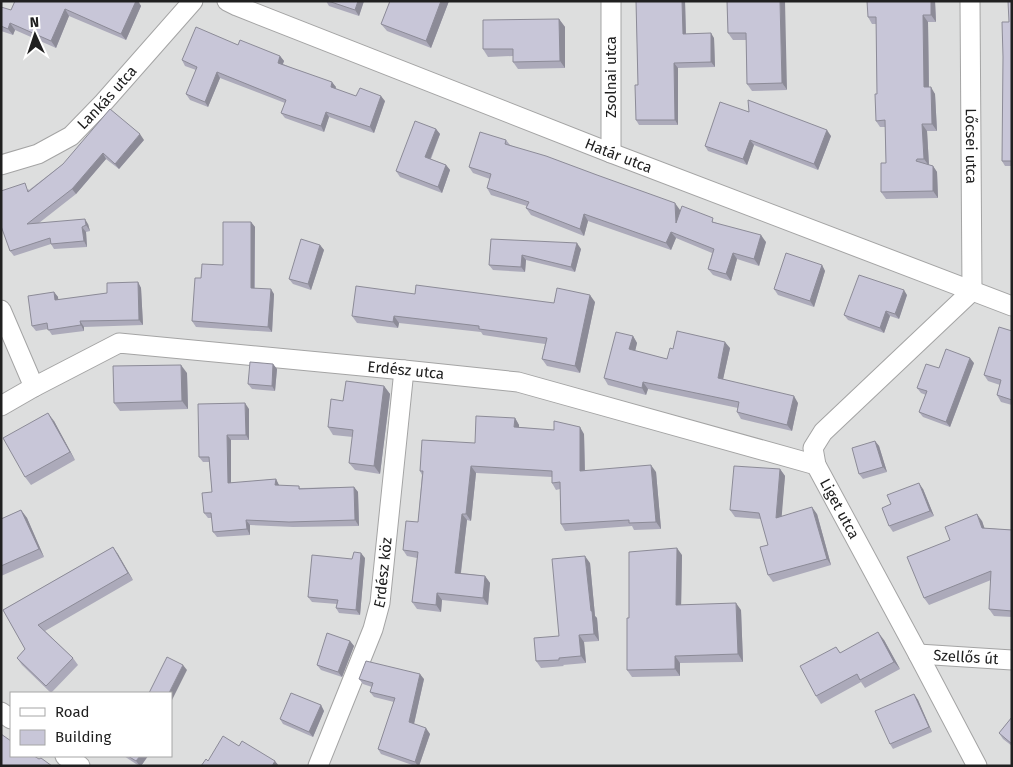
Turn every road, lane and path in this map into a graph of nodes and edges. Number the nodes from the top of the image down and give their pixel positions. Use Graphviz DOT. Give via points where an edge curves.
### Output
graph roads {
  1 [pos="193,1"];
  2 [pos="611,1"];
  3 [pos="970,1"];
  4 [pos="233,3"];
  5 [pos="611,153"];
  6 [pos="1,164"];
  7 [pos="972,291"];
  8 [pos="1012,306"];
  9 [pos="1,310"];
  10 [pos="404,370"];
  11 [pos="34,387"];
  12 [pos="1,406"];
  13 [pos="816,465"];
  14 [pos="918,654"];
  15 [pos="1012,660"];
  16 [pos="66,757"];
  17 [pos="80,766"];
  18 [pos="318,766"];
  19 [pos="977,766"];
  1 -- 6 [label="street, Lankás utca" via="71,136 38,154"];
  2 -- 5 [label="street, Zsolnai utca"];
  3 -- 7 [label="street, Lőcsei utca"];
  4 -- 5 [label="street, Határ utca"];
  5 -- 7 [label="street, Határ utca"];
  7 -- 8 [label="street, Határ utca"];
  7 -- 13 [label="street, Liget utca" via="823,432 813,448"];
  9 -- 11 [label="street"];
  10 -- 11 [label="street, Erdész utca" via="119,343"];
  10 -- 13 [label="street, Erdész utca" via="518,382"];
  10 -- 18 [label="street, Erdész köz" via="380,603"];
  11 -- 12 [label="street, Erdész utca"];
  13 -- 14 [label="street, Liget utca"];
  14 -- 15 [label="street, Szellős út"];
  14 -- 19 [label="street, Liget utca"];
  16 -- 17 [label="street"];
}
